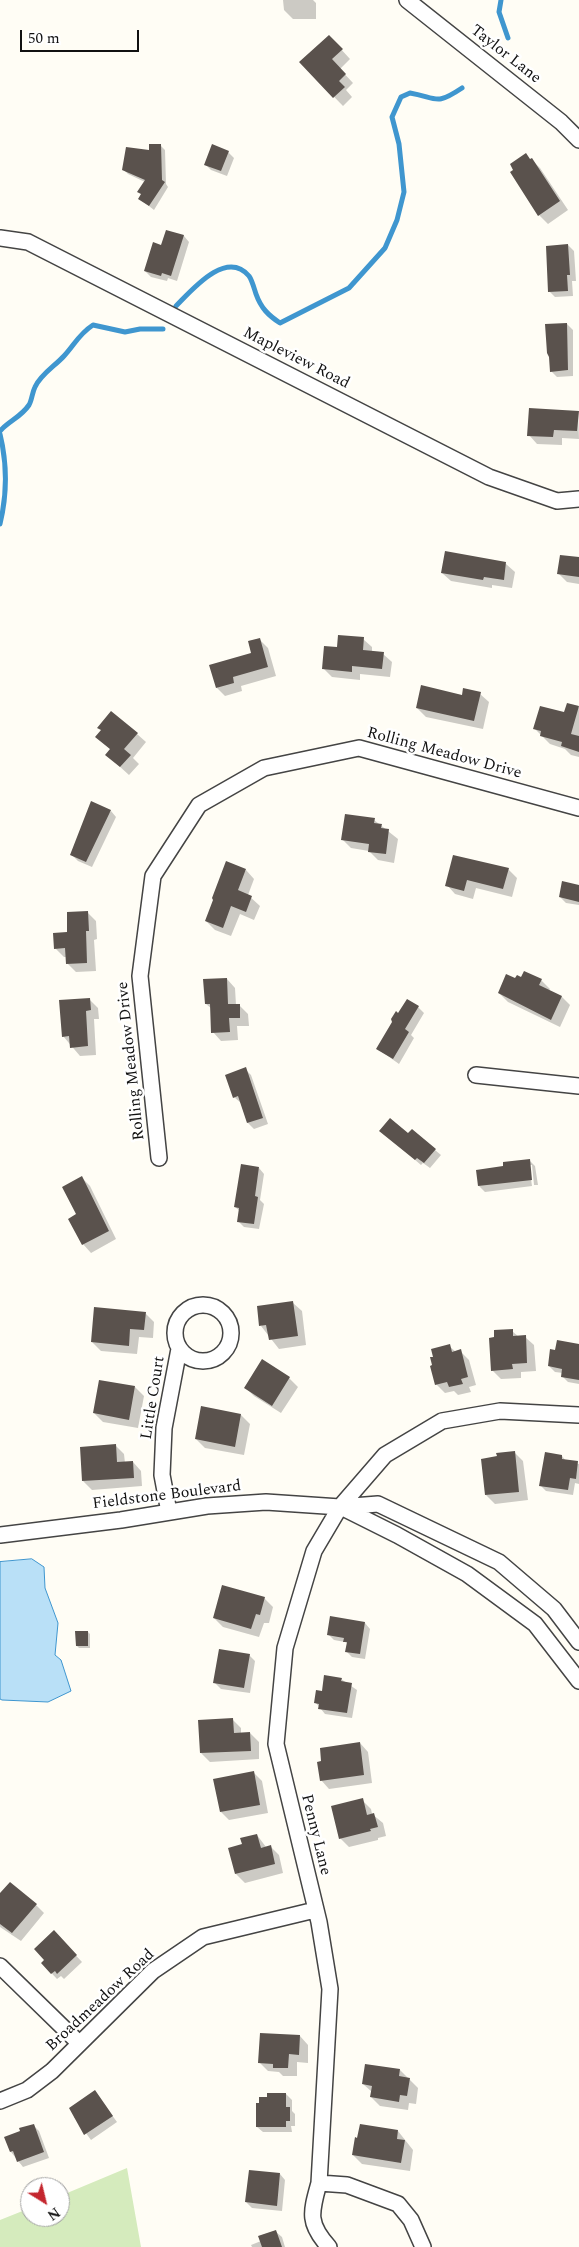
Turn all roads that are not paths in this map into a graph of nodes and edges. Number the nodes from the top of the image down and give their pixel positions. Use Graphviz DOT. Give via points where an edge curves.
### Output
graph roads {
  1 [pos="407,0"];
  2 [pos="579,140"];
  3 [pos="0,238"];
  4 [pos="579,499"];
  5 [pos="579,808"];
  6 [pos="476,1075"];
  7 [pos="579,1086"];
  8 [pos="159,1158"];
  9 [pos="179,1349"];
  10 [pos="579,1415"];
  11 [pos="340,1507"];
  12 [pos="169,1512"];
  13 [pos="0,1535"];
  14 [pos="579,1642"];
  15 [pos="579,1681"];
  16 [pos="316,1910"];
  17 [pos="0,1966"];
  18 [pos="79,2043"];
  19 [pos="0,2101"];
  20 [pos="319,2183"];
  21 [pos="329,2247"];
  22 [pos="423,2247"];
  1 -- 2 [label="street, Taylor Lane" via="561,122"];
  3 -- 4 [label="street, Mapleview Road" via="28,242 489,477 557,500"];
  5 -- 8 [label="street, Rolling Meadow Drive" via="359,748 264,768 199,805 153,876 140,976"];
  6 -- 7 [label="street"];
  9 -- 12 [label="street, Little Court" via="164,1428 162,1475"];
  10 -- 11 [label="street, Penny Lane" via="500,1411 442,1422 385,1454"];
  11 -- 12 [label="street, Fieldstone Boulevard" via="266,1502"];
  11 -- 14 [label="street, Fieldstone Boulevard" via="378,1504 499,1562 554,1609"];
  11 -- 15 [label="street, Fieldstone Boulevard" via="467,1574 535,1624"];
  11 -- 16 [label="street, Penny Lane" via="314,1551 285,1648 276,1744"];
  12 -- 13 [label="street, Fieldstone Boulevard"];
  16 -- 18 [label="street, Broadmeadow Road" via="203,1937 153,1972"];
  16 -- 20 [label="street, Penny Lane" via="330,1989"];
  17 -- 18 [label="street"];
  18 -- 19 [label="street, Broadmeadow Road" via="52,2071 27,2090"];
  20 -- 21 [label="street, Penny Lane" via="311,2212 317,2234"];
  20 -- 22 [label="street" via="347,2186 398,2204 411,2220"];
}
